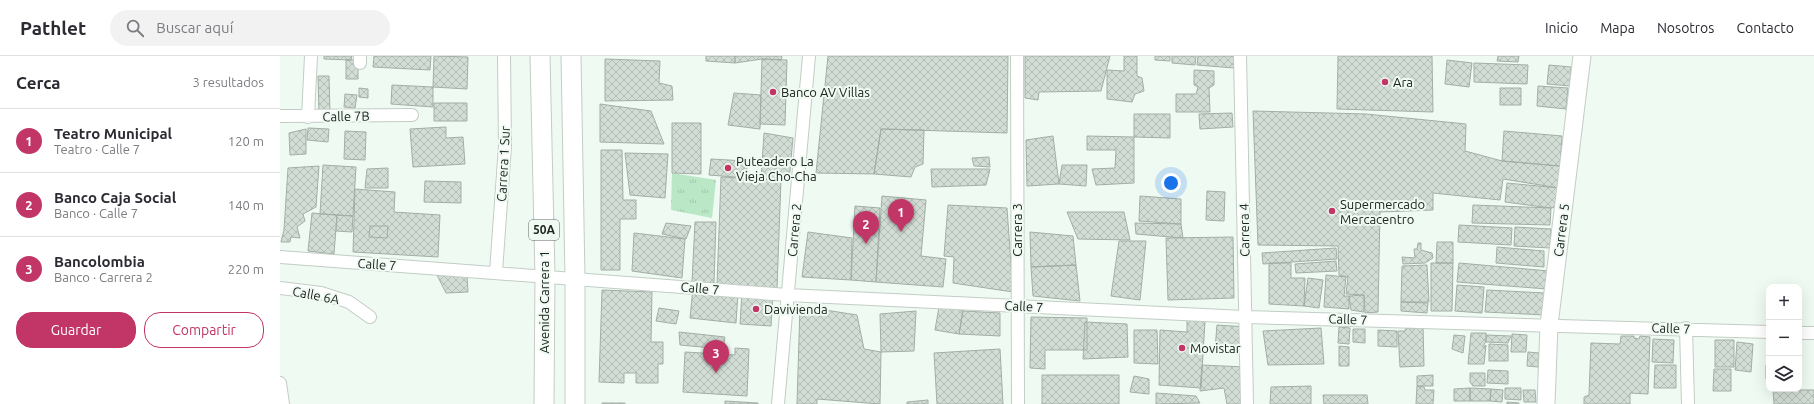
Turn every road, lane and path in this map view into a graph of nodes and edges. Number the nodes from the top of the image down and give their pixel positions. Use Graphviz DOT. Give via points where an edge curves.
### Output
graph roads {
  1 [pos="311,56"];
  2 [pos="504,56"];
  3 [pos="540,56"];
  4 [pos="571,56"];
  5 [pos="809,56"];
  6 [pos="1017,56"];
  7 [pos="1240,56"];
  8 [pos="1582,56"];
  9 [pos="412,115"];
  10 [pos="280,116"];
  11 [pos="308,117"];
  12 [pos="280,256"];
  13 [pos="496,272"];
  14 [pos="544,276"];
  15 [pos="575,278"];
  16 [pos="280,288"];
  17 [pos="787,295"];
  18 [pos="1018,306"];
  19 [pos="370,317"];
  20 [pos="1245,317"];
  21 [pos="1549,325"];
  22 [pos="1686,328"];
  23 [pos="1766,332"];
  24 [pos="1802,333"];
  25 [pos="1814,333"];
  26 [pos="280,383"];
  27 [pos="283,404"];
  28 [pos="544,404"];
  29 [pos="575,404"];
  30 [pos="778,404"];
  31 [pos="1018,404"];
  32 [pos="1247,404"];
  33 [pos="1546,404"];
  34 [pos="1688,404"];
  1 -- 11 [label="street"];
  2 -- 13 [label="street, Carrera 1 Sur" via="505,146"];
  3 -- 14 [label="main road, Avenida Carrera 1 / 50A"];
  4 -- 15 [label="main road, 50A"];
  5 -- 17 [label="street, Carrera 2"];
  6 -- 18 [label="street, Carrera 3"];
  7 -- 20 [label="street, Carrera 4"];
  8 -- 21 [label="main road, Carrera 5"];
  9 -- 11 [label="street, Calle 7B"];
  10 -- 11 [label="street, Calle 7B"];
  12 -- 13 [label="street, Calle 7"];
  13 -- 14 [label="street, Calle 7"];
  14 -- 15 [label="street, Calle 7"];
  14 -- 28 [label="main road, Avenida Carrera 1 / 50A"];
  15 -- 17 [label="street, Calle 7"];
  15 -- 29 [label="main road, 50A"];
  16 -- 19 [label="street, Calle 6A" via="321,293 349,302"];
  17 -- 18 [label="street, Calle 7"];
  17 -- 30 [label="street, Carrera 2"];
  18 -- 20 [label="street, Calle 7"];
  18 -- 31 [label="street, Carrera 3"];
  20 -- 21 [label="street, Calle 7"];
  20 -- 32 [label="street, Carrera 4"];
  21 -- 22 [label="street, Calle 7"];
  21 -- 33 [label="main road, Carrera 5"];
  22 -- 23 [label="street, Calle 7"];
  22 -- 34 [label="street"];
  24 -- 25 [label="street"];
  26 -- 27 [label="street"];
}
